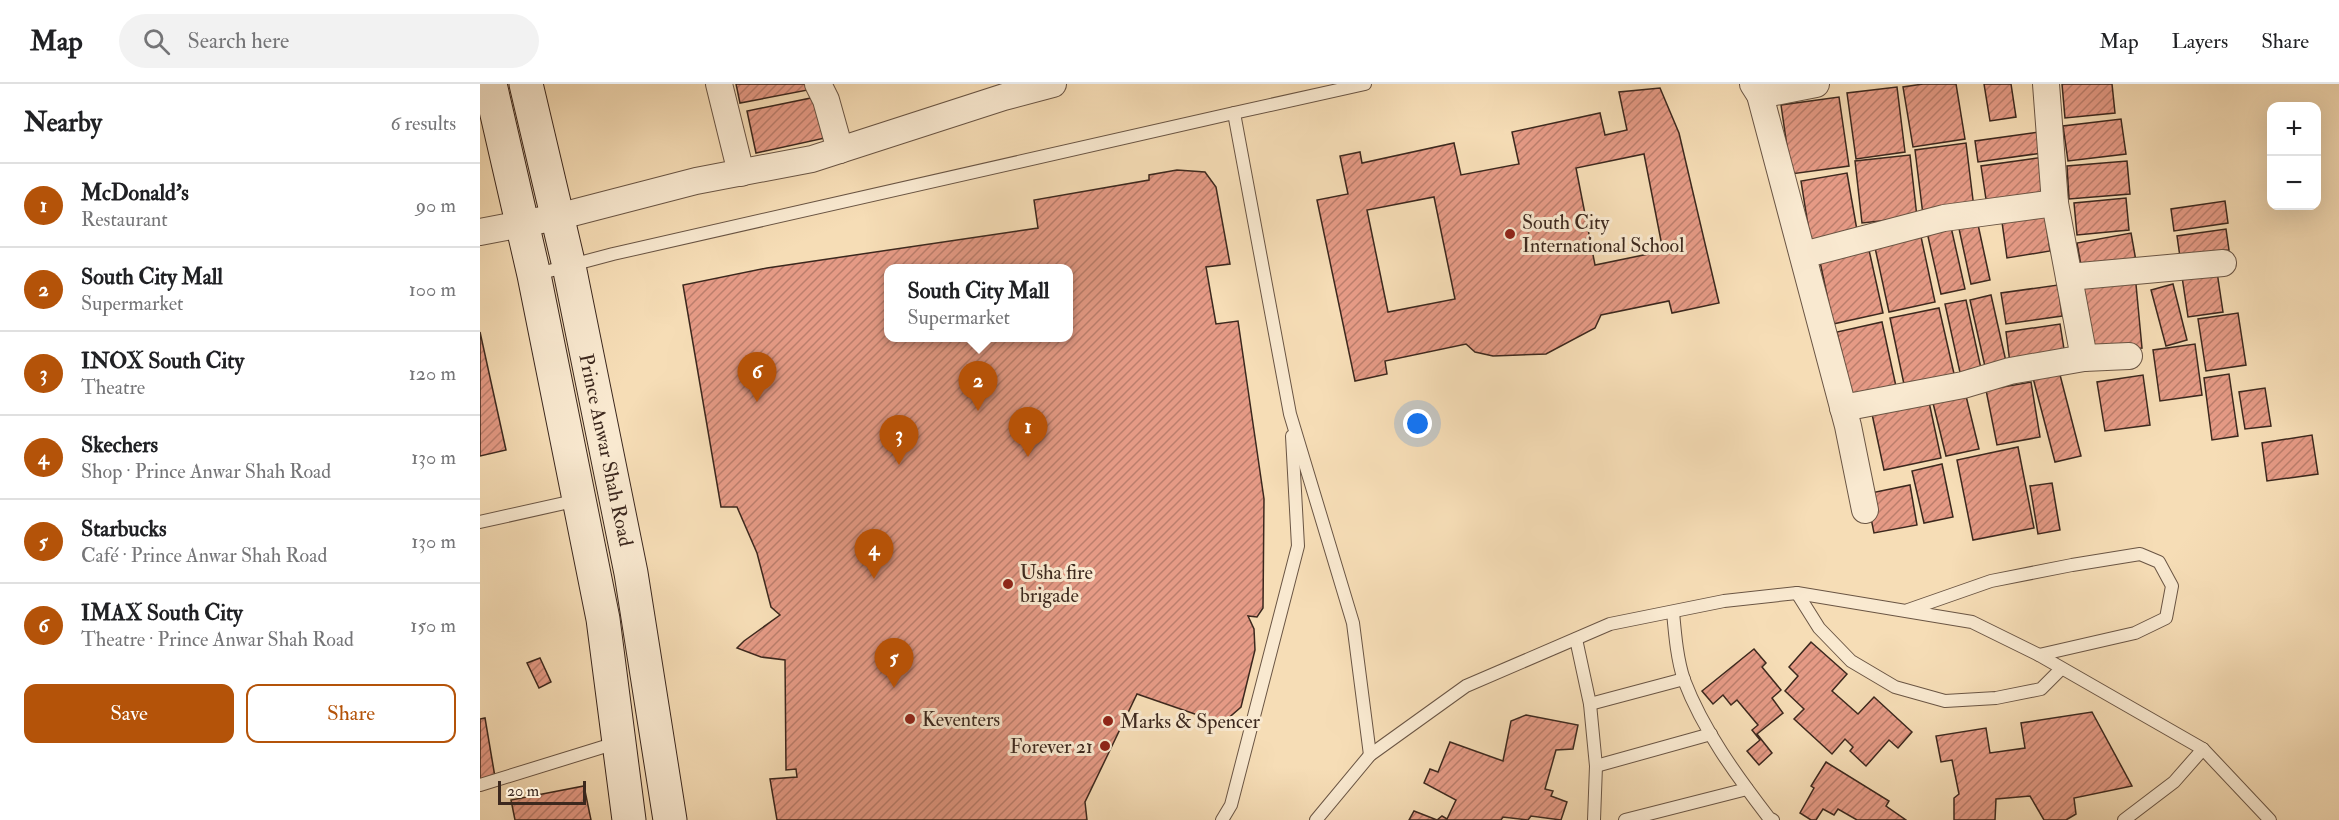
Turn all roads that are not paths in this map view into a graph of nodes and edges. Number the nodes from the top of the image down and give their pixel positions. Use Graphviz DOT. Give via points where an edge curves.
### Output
graph roads {
  1 [pos="490,84"];
  2 [pos="526,84"];
  3 [pos="719,84"];
  4 [pos="818,84"];
  5 [pos="1053,84"];
  6 [pos="1365,84"];
  7 [pos="1816,84"];
  8 [pos="2046,84"];
  9 [pos="1757,89"];
  10 [pos="1234,113"];
  11 [pos="840,150"];
  12 [pos="741,173"];
  13 [pos="2055,203"];
  14 [pos="557,217"];
  15 [pos="522,225"];
  16 [pos="480,232"];
  17 [pos="1803,255"];
  18 [pos="2223,263"];
  19 [pos="569,266"];
  20 [pos="534,275"];
  21 [pos="2068,277"];
  22 [pos="2128,356"];
  23 [pos="2084,358"];
  24 [pos="1843,408"];
  25 [pos="1290,414"];
  26 [pos="580,500"];
  27 [pos="1865,510"];
  28 [pos="480,522"];
  29 [pos="1797,593"];
  30 [pos="1906,610"];
  31 [pos="1673,612"];
  32 [pos="1576,639"];
  33 [pos="2039,655"];
  34 [pos="2061,669"];
  35 [pos="1684,679"];
  36 [pos="1590,704"];
  37 [pos="1711,735"];
  38 [pos="619,742"];
  39 [pos="2203,749"];
  40 [pos="1370,755"];
  41 [pos="1596,766"];
  42 [pos="480,785"];
  43 [pos="1747,789"];
  44 [pos="629,820"];
  45 [pos="670,820"];
  46 [pos="1222,820"];
  47 [pos="1316,820"];
  48 [pos="1594,820"];
  49 [pos="1625,820"];
  50 [pos="1773,820"];
  51 [pos="2124,820"];
  52 [pos="2270,820"];
  1 -- 15 [label="main road, Prince Anwar Shah Road"];
  2 -- 14 [label="main road, Prince Anwar Shah Road"];
  3 -- 12 [label="street"];
  4 -- 11 [label="street"];
  5 -- 11 [label="street"];
  6 -- 10 [label="lane"];
  7 -- 9 [label="street"];
  8 -- 13 [label="street"];
  9 -- 17 [label="street"];
  10 -- 19 [label="lane"];
  10 -- 25 [label="lane"];
  11 -- 12 [label="street"];
  12 -- 14 [label="street"];
  13 -- 17 [label="street" via="1944,218"];
  13 -- 21 [label="street"];
  14 -- 15 [label="street"];
  14 -- 19 [label="main road, Prince Anwar Shah Road"];
  15 -- 16 [label="street"];
  15 -- 20 [label="main road, Prince Anwar Shah Road"];
  17 -- 24 [label="street"];
  18 -- 21 [label="street"];
  19 -- 20 [label="lane"];
  19 -- 45 [label="main road, Prince Anwar Shah Road" via="639,615"];
  20 -- 26 [label="main road, Prince Anwar Shah Road"];
  21 -- 23 [label="street"];
  22 -- 23 [label="street"];
  23 -- 24 [label="street" via="2010,371 1964,386"];
  24 -- 27 [label="street"];
  25 -- 40 [label="lane" via="1353,623"];
  25 -- 46 [label="lane" via="1298,546 1231,805"];
  26 -- 28 [label="lane"];
  26 -- 38 [label="main road, Prince Anwar Shah Road" via="603,619"];
  29 -- 30 [label="lane"];
  29 -- 31 [label="lane" via="1724,601"];
  29 -- 34 [label="lane" via="1819,628 1851,661 1894,687 1946,701 1996,698 2042,689"];
  30 -- 33 [label="lane" via="1972,621"];
  30 -- 33 [label="lane" via="1991,581 2072,565 2140,554 2159,562 2172,586 2166,618 2135,633"];
  31 -- 32 [label="lane" via="1610,624"];
  31 -- 35 [label="lane"];
  32 -- 36 [label="lane"];
  32 -- 40 [label="lane" via="1466,686"];
  33 -- 34 [label="lane"];
  34 -- 39 [label="lane"];
  35 -- 36 [label="lane"];
  35 -- 37 [label="lane"];
  36 -- 41 [label="lane"];
  37 -- 41 [label="lane"];
  37 -- 43 [label="lane"];
  38 -- 42 [label="lane"];
  38 -- 44 [label="main road, Prince Anwar Shah Road"];
  39 -- 51 [label="lane" via="2174,782"];
  39 -- 52 [label="lane"];
  40 -- 47 [label="lane"];
  41 -- 48 [label="lane"];
  43 -- 49 [label="lane"];
  43 -- 50 [label="lane"];
}
